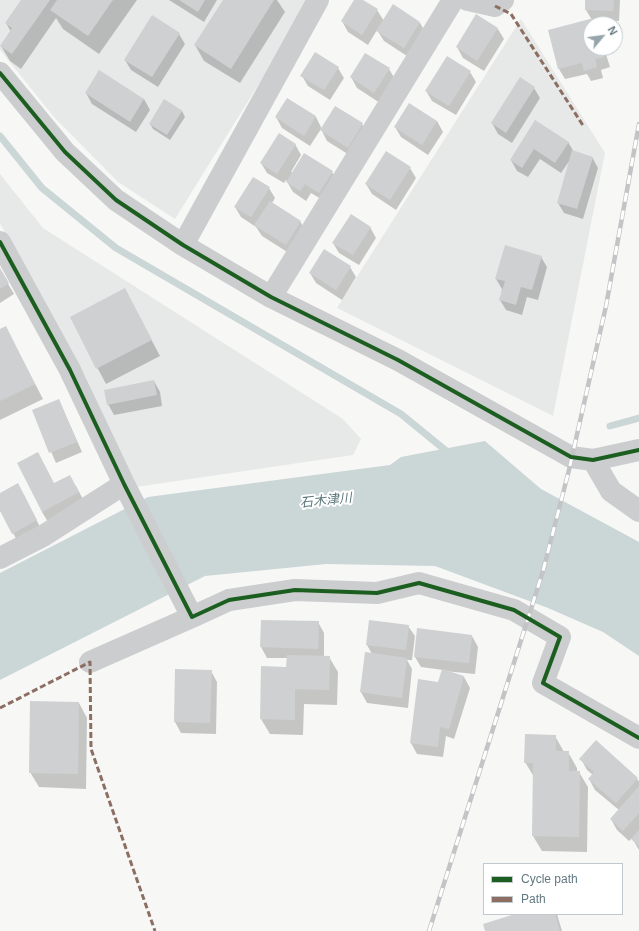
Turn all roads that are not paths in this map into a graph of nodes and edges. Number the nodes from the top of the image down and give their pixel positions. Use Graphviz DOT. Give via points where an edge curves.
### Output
graph roads {
  1 [pos="318,0"];
  2 [pos="453,0"];
  3 [pos="468,0"];
  4 [pos="503,0"];
  5 [pos="1,78"];
  6 [pos="0,242"];
  7 [pos="182,245"];
  8 [pos="271,297"];
  9 [pos="639,450"];
  10 [pos="593,460"];
  11 [pos="126,489"];
  12 [pos="639,511"];
  13 [pos="0,558"];
  14 [pos="192,618"];
  15 [pos="90,662"];
  16 [pos="639,738"];
  1 -- 7 [label="street"];
  2 -- 8 [label="street"];
  3 -- 4 [label="street" via="496,6"];
  5 -- 7 [label="street" via="65,152 116,200"];
  6 -- 11 [label="street" via="70,370"];
  7 -- 8 [label="street"];
  8 -- 10 [label="street" via="398,360 571,457"];
  9 -- 10 [label="street"];
  10 -- 12 [label="street" via="610,491"];
  11 -- 13 [label="street"];
  11 -- 14 [label="street"];
  14 -- 15 [label="street"];
  14 -- 16 [label="street" via="229,600 295,590 377,593 419,583 514,610 560,637 543,683"];
}
